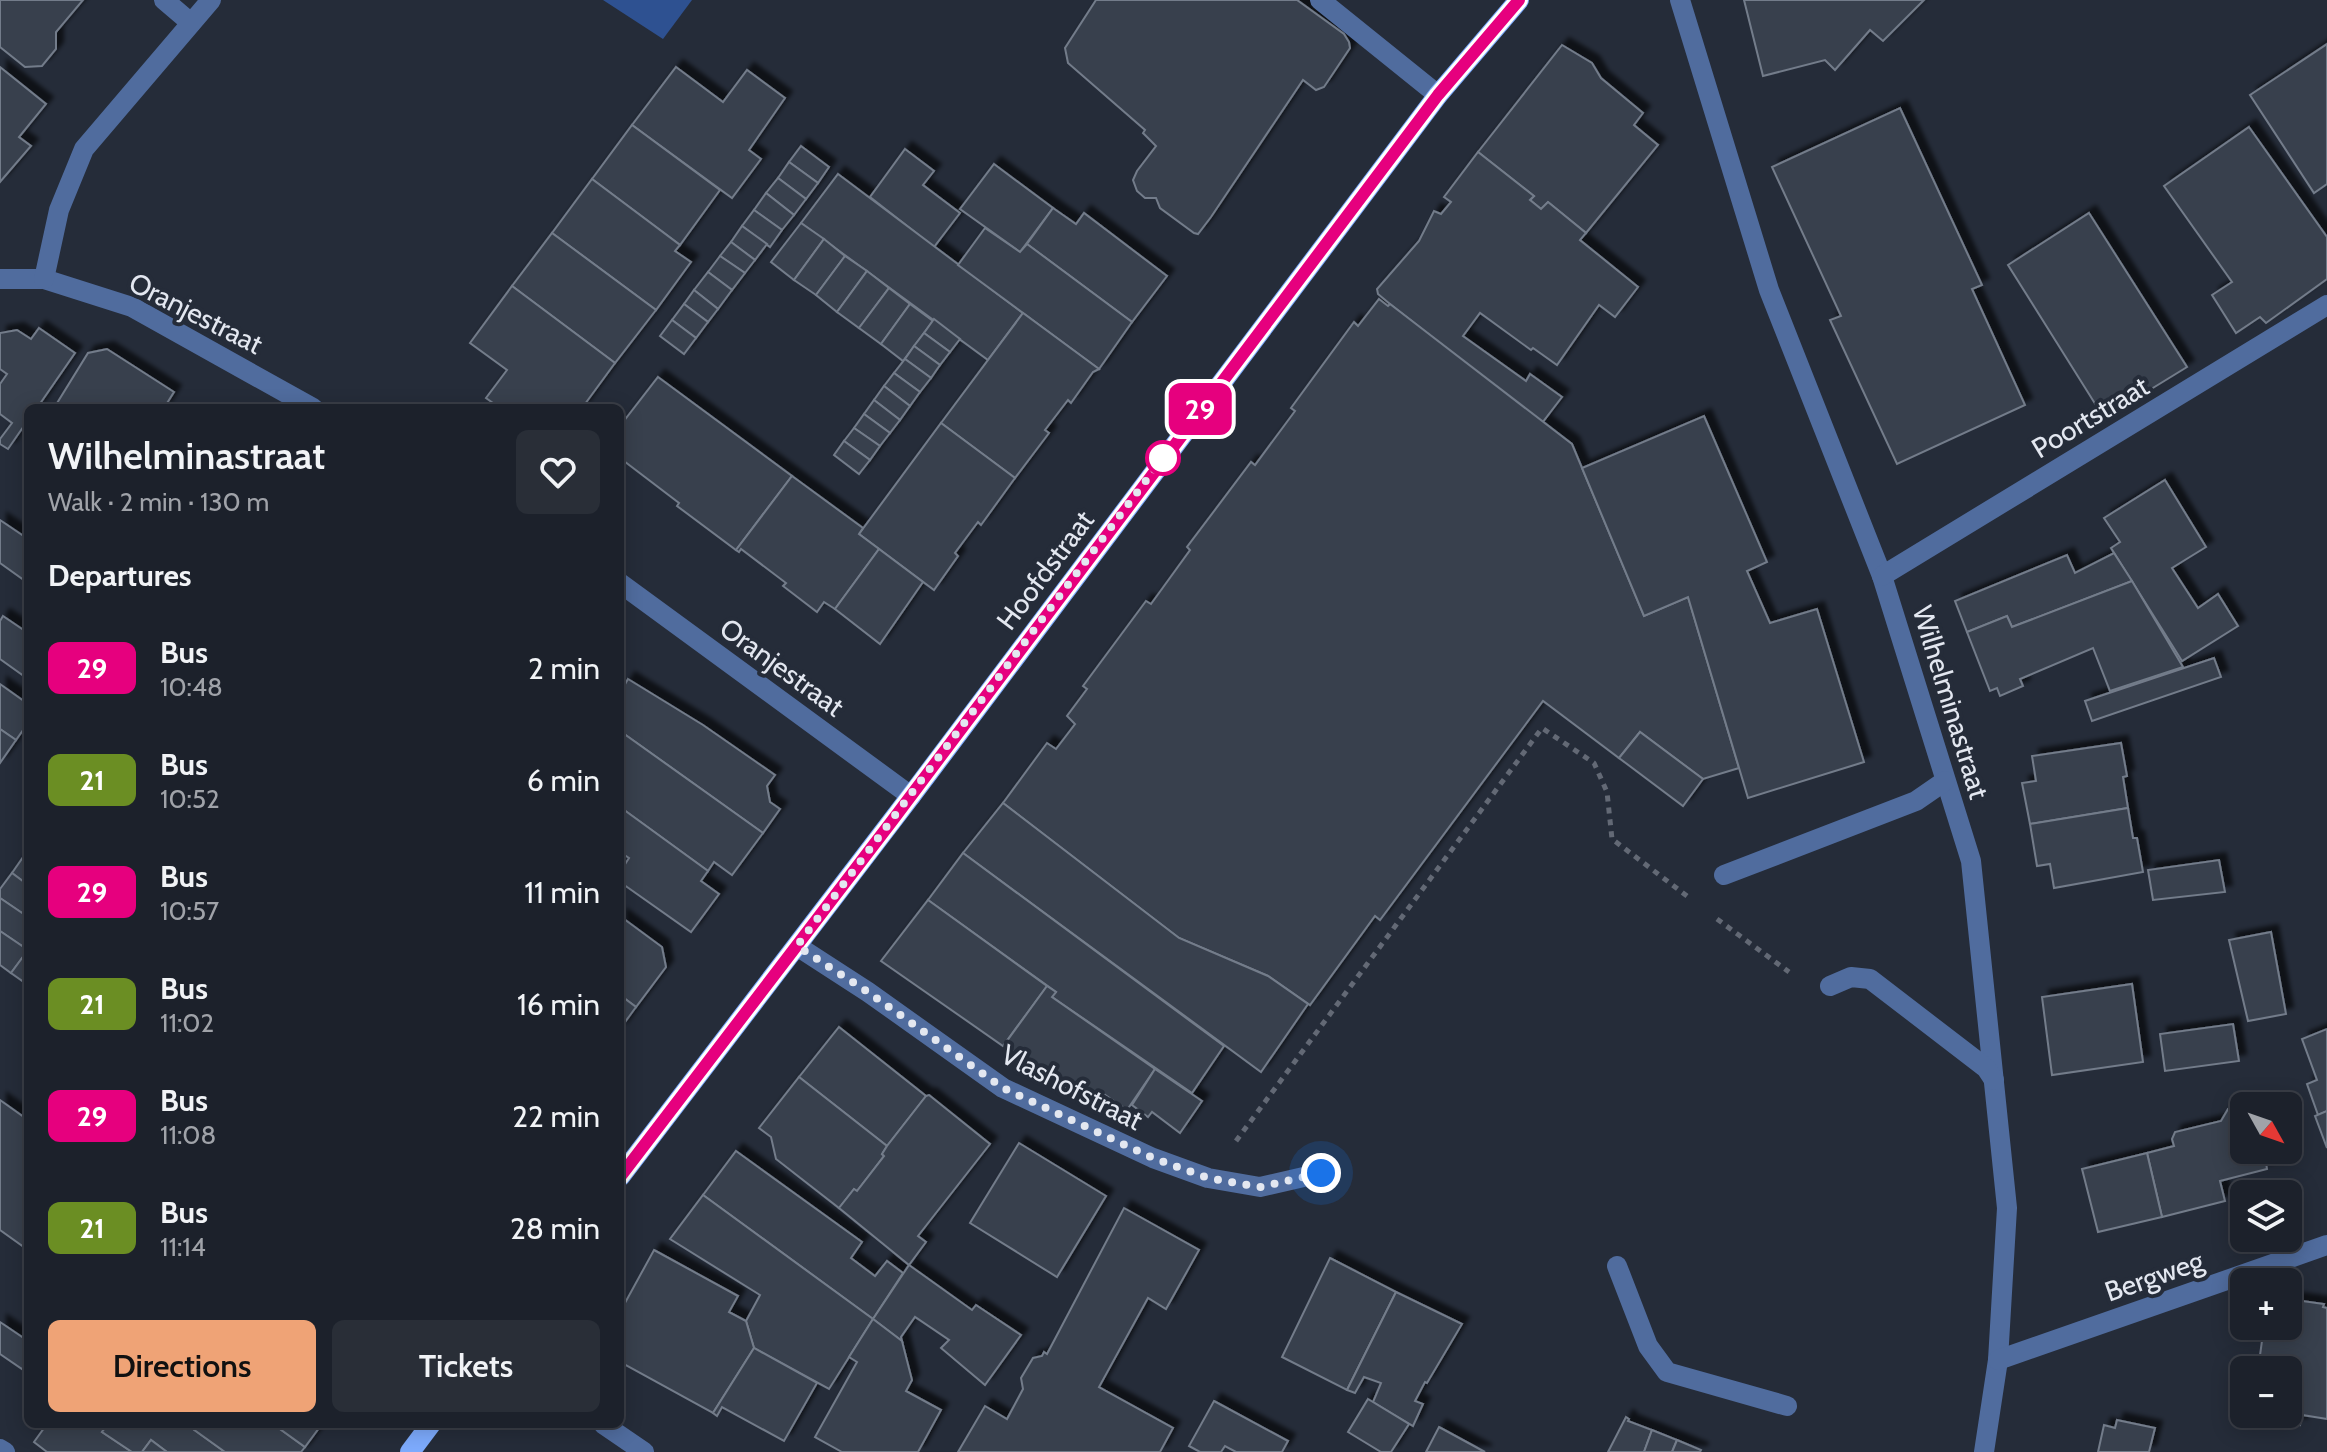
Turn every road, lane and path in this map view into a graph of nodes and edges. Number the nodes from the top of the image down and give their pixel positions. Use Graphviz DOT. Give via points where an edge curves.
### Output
graph roads {
  1 [pos="164,0"];
  2 [pos="211,0"];
  3 [pos="1320,0"];
  4 [pos="1519,0"];
  5 [pos="1680,0"];
  6 [pos="191,23"];
  7 [pos="1438,95"];
  8 [pos="0,279"];
  9 [pos="44,279"];
  10 [pos="2327,305"];
  11 [pos="306,404"];
  12 [pos="1882,576"];
  13 [pos="624,586"];
  14 [pos="1945,781"];
  15 [pos="911,796"];
  16 [pos="1724,875"];
  17 [pos="1688,897"];
  18 [pos="1713,915"];
  19 [pos="797,946"];
  20 [pos="1798,979"];
  21 [pos="1830,986"];
  22 [pos="1994,1080"];
  23 [pos="624,1172"];
  24 [pos="1321,1173"];
  25 [pos="1208,1178"];
  26 [pos="2327,1245"];
  27 [pos="1617,1266"];
  28 [pos="1998,1360"];
  29 [pos="1787,1406"];
  30 [pos="428,1428"];
  31 [pos="609,1428"];
  32 [pos="410,1452"];
  33 [pos="644,1452"];
  34 [pos="1984,1452"];
  1 -- 6 [label="street"];
  2 -- 6 [label="street"];
  3 -- 7 [label="street"];
  4 -- 7 [label="main road, Hoofdstraat"];
  5 -- 12 [label="street, Wilhelminastraat" via="1769,290"];
  6 -- 9 [label="street" via="84,149 59,210"];
  7 -- 15 [label="main road, Hoofdstraat"];
  8 -- 9 [label="street, Oranjestraat"];
  9 -- 11 [label="street, Oranjestraat" via="132,307"];
  10 -- 12 [label="street, Poortstraat"];
  12 -- 14 [label="street, Wilhelminastraat"];
  13 -- 15 [label="street, Oranjestraat"];
  14 -- 16 [label="street" via="1916,801"];
  14 -- 22 [label="street, Wilhelminastraat" via="1971,861"];
  15 -- 19 [label="main road, Hoofdstraat"];
  17 -- 25 [label="path" via="1612,839 1607,792 1594,763 1542,728"];
  18 -- 20 [label="path"];
  19 -- 23 [label="main road, Hoofdstraat"];
  19 -- 25 [label="street, Vlashofstraat" via="1003,1088"];
  21 -- 22 [label="street" via="1851,977 1870,979 1986,1068"];
  22 -- 28 [label="street, Wilhelminastraat" via="2007,1208"];
  24 -- 25 [label="street, Vlashofstraat" via="1260,1187"];
  26 -- 28 [label="street, Bergweg"];
  27 -- 29 [label="street" via="1648,1346 1667,1372"];
  28 -- 34 [label="street, Wilhelminastraat"];
  30 -- 32 [label="main road"];
  31 -- 33 [label="street"];
}
